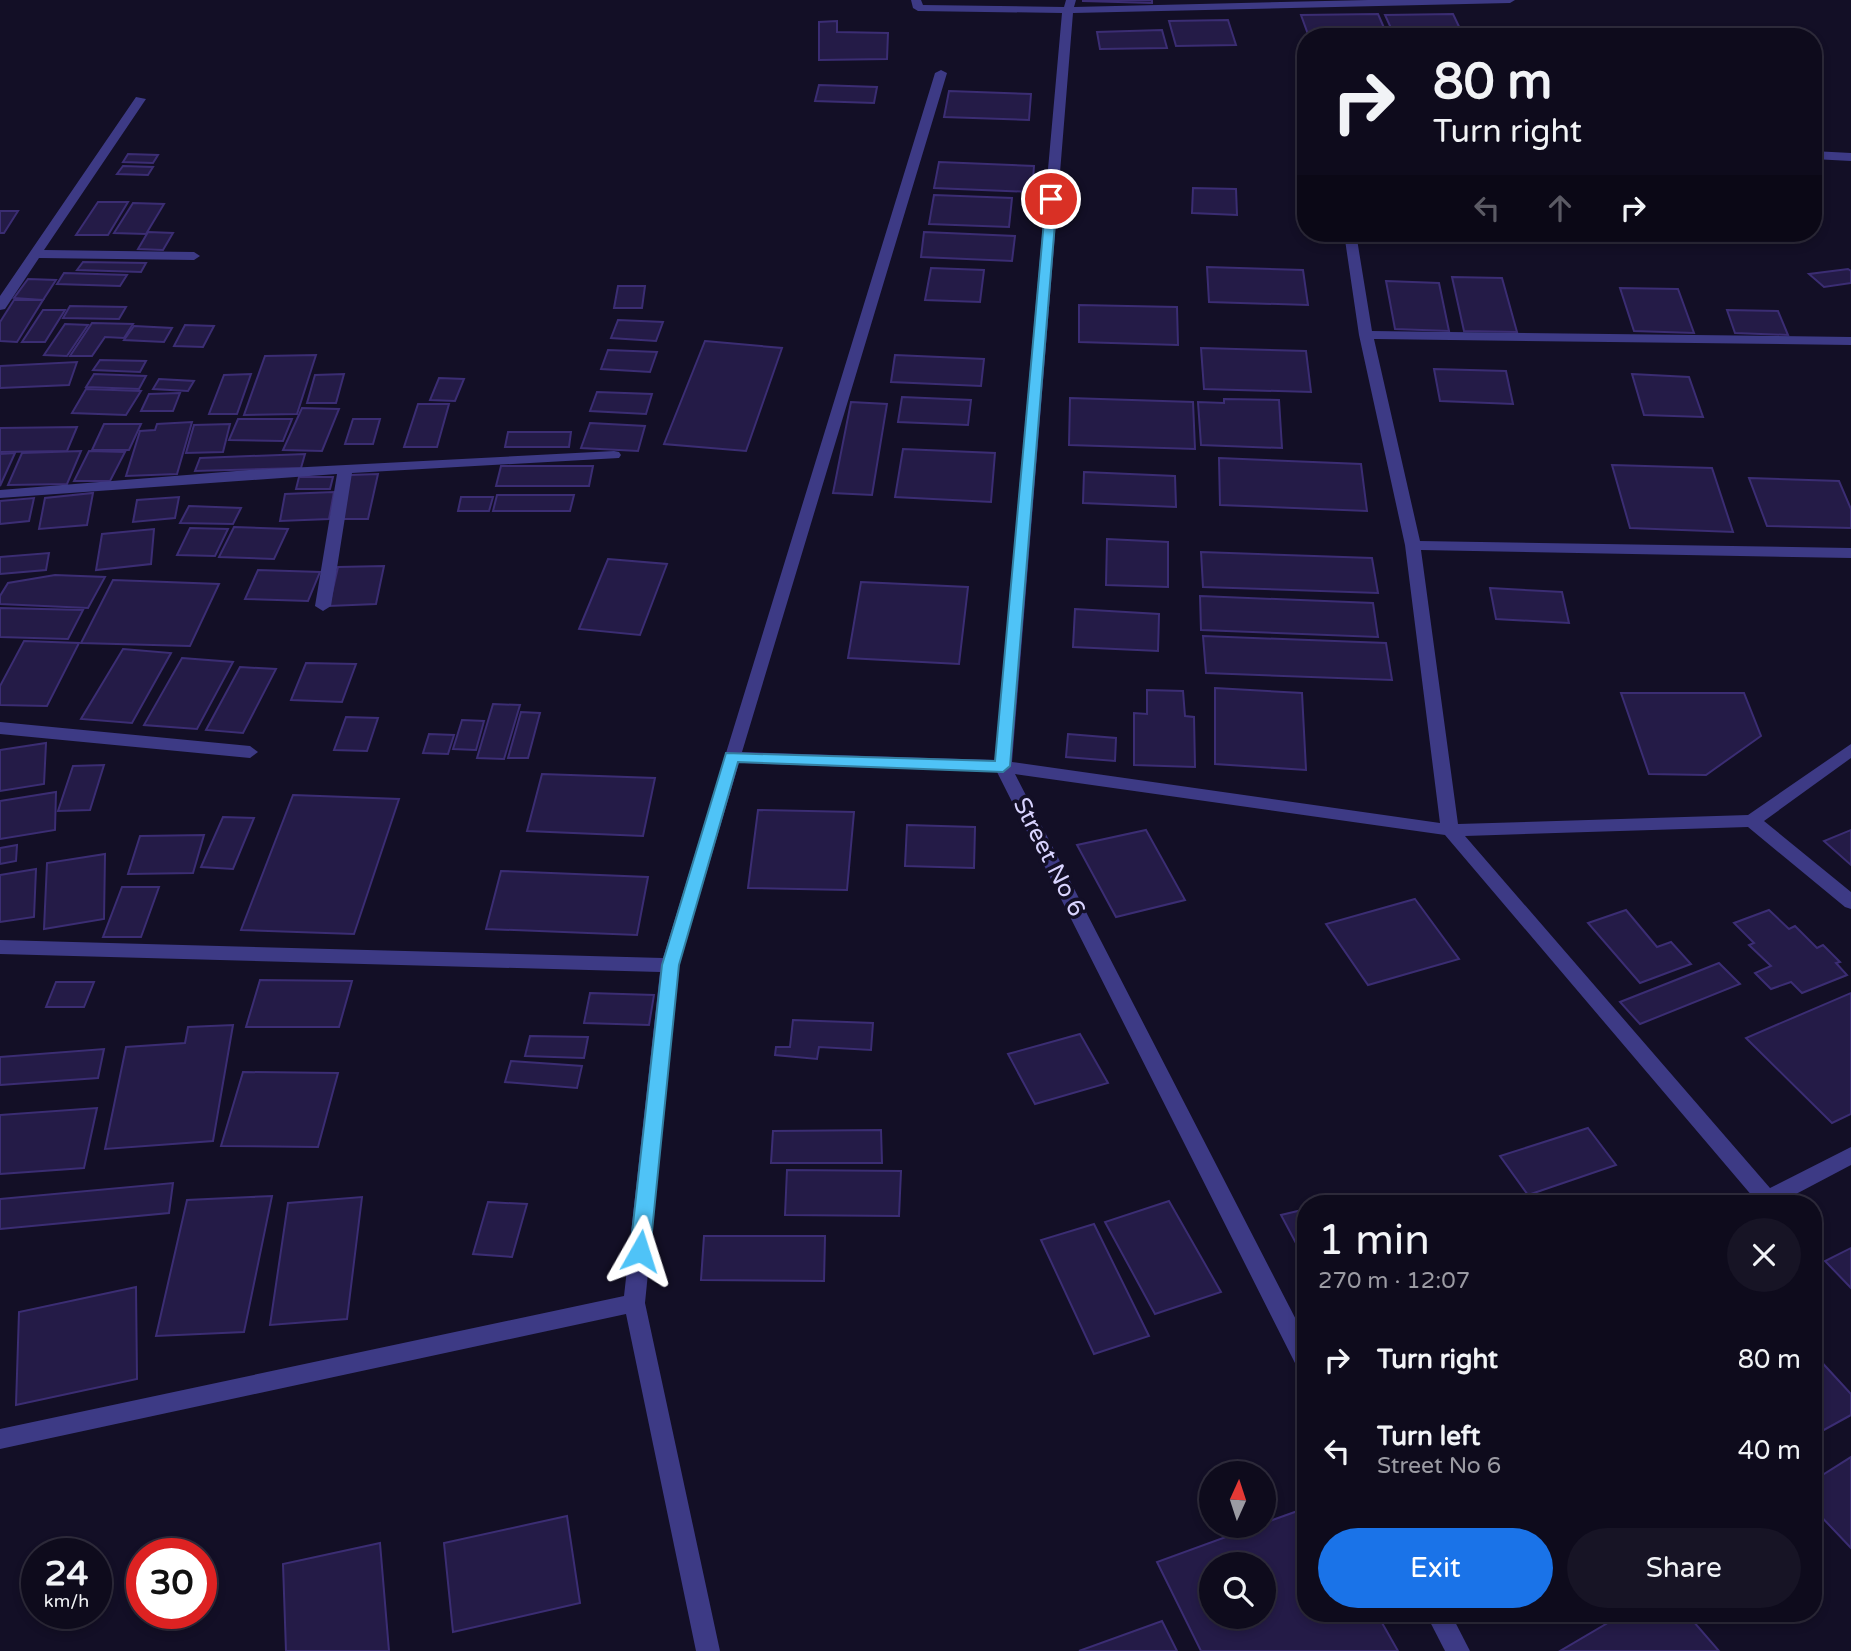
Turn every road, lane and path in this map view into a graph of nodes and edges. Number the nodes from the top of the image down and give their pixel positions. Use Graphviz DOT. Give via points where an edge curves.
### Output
graph roads {
  1 [pos="916,0"];
  2 [pos="1510,0"];
  3 [pos="1069,5"];
  4 [pos="941,73"];
  5 [pos="140,99"];
  6 [pos="1822,155"];
  7 [pos="1851,157"];
  8 [pos="1351,242"];
  9 [pos="35,254"];
  10 [pos="194,256"];
  11 [pos="0,306"];
  12 [pos="1366,335"];
  13 [pos="1851,341"];
  14 [pos="614,455"];
  15 [pos="345,469"];
  16 [pos="0,494"];
  17 [pos="1413,545"];
  18 [pos="1851,553"];
  19 [pos="323,606"];
  20 [pos="0,728"];
  21 [pos="1851,750"];
  22 [pos="250,752"];
  23 [pos="732,757"];
  24 [pos="1003,766"];
  25 [pos="1752,821"];
  26 [pos="1450,830"];
  27 [pos="1851,902"];
  28 [pos="0,947"];
  29 [pos="670,965"];
  30 [pos="1851,1155"];
  31 [pos="1757,1195"];
  32 [pos="1776,1195"];
  33 [pos="634,1303"];
  34 [pos="1297,1344"];
  35 [pos="0,1439"];
  36 [pos="1442,1622"];
  37 [pos="708,1651"];
  38 [pos="1458,1651"];
  1 -- 3 [label="street" via="918,8"];
  2 -- 3 [label="street"];
  3 -- 24 [label="street"];
  4 -- 23 [label="street"];
  5 -- 9 [label="street"];
  6 -- 7 [label="street"];
  8 -- 12 [label="street"];
  9 -- 10 [label="street"];
  9 -- 11 [label="street"];
  12 -- 13 [label="street"];
  12 -- 17 [label="street"];
  14 -- 15 [label="street"];
  15 -- 16 [label="street"];
  15 -- 19 [label="street"];
  17 -- 18 [label="street"];
  17 -- 26 [label="street"];
  20 -- 22 [label="street"];
  21 -- 25 [label="street"];
  23 -- 24 [label="street"];
  23 -- 29 [label="street"];
  24 -- 26 [label="street"];
  24 -- 34 [label="street, Street No 6"];
  25 -- 26 [label="street"];
  25 -- 27 [label="street"];
  26 -- 31 [label="street"];
  28 -- 29 [label="street"];
  29 -- 33 [label="street"];
  30 -- 32 [label="street"];
  33 -- 35 [label="street"];
  33 -- 37 [label="street"];
  36 -- 38 [label="street"];
}
